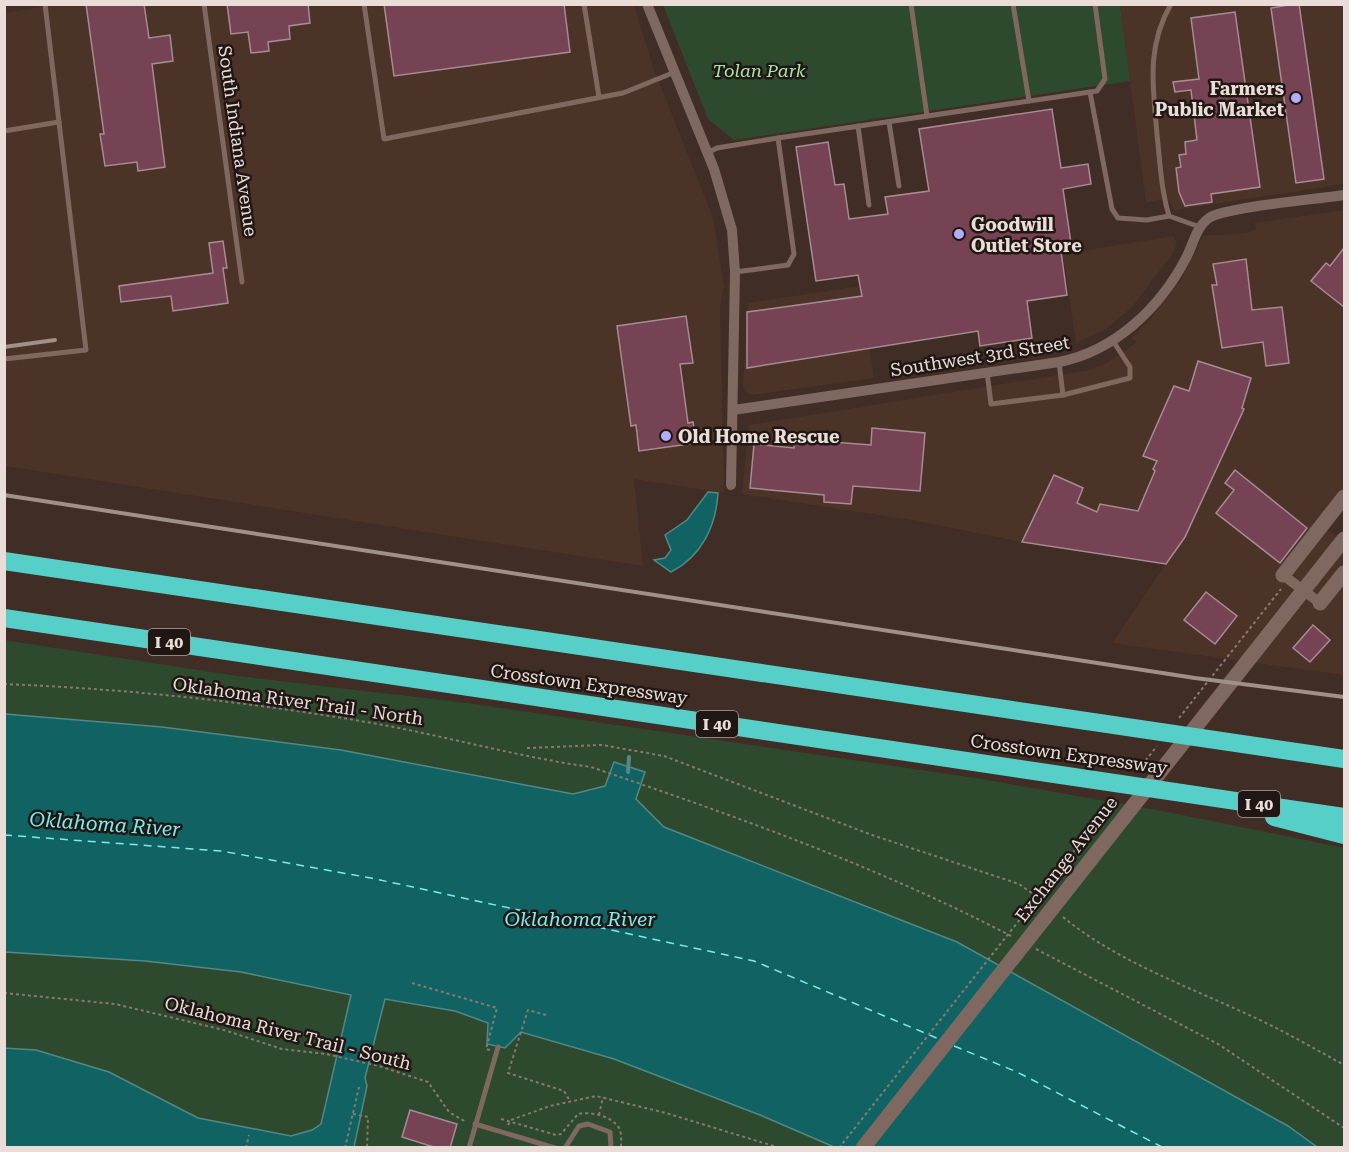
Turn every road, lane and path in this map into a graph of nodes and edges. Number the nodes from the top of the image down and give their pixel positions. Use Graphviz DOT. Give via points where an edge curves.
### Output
graph roads {
  1 [pos="45,4"];
  2 [pos="204,4"];
  3 [pos="364,4"];
  4 [pos="584,4"];
  5 [pos="647,4"];
  6 [pos="911,4"];
  7 [pos="1014,4"];
  8 [pos="1095,4"];
  9 [pos="1172,4"];
  10 [pos="675,72"];
  11 [pos="1090,92"];
  12 [pos="599,97"];
  13 [pos="1029,101"];
  14 [pos="927,116"];
  15 [pos="59,122"];
  16 [pos="889,122"];
  17 [pos="858,126"];
  18 [pos="4,130"];
  19 [pos="778,138"];
  20 [pos="707,153"];
  21 [pos="899,186"];
  22 [pos="1344,195"];
  23 [pos="868,205"];
  24 [pos="1169,216"];
  25 [pos="1200,227"];
  26 [pos="735,272"];
  27 [pos="242,282"];
  28 [pos="1113,341"];
  29 [pos="4,359"];
  30 [pos="1059,362"];
  31 [pos="987,372"];
  32 [pos="1063,395"];
  33 [pos="733,410"];
  34 [pos="731,485"];
  35 [pos="1344,497"];
  36 [pos="1344,539"];
  37 [pos="4,556"];
  38 [pos="4,561"];
  39 [pos="32,565"];
  40 [pos="1344,573"];
  41 [pos="1284,580"];
  42 [pos="1320,603"];
  43 [pos="4,618"];
  44 [pos="4,684"];
  45 [pos="1174,725"];
  46 [pos="1159,744"];
  47 [pos="526,748"];
  48 [pos="1342,758"];
  49 [pos="1137,772"];
  50 [pos="653,788"];
  51 [pos="1122,790"];
  52 [pos="1174,791"];
  53 [pos="1344,817"];
  54 [pos="1344,835"];
  55 [pos="1050,907"];
  56 [pos="1059,914"];
  57 [pos="412,983"];
  58 [pos="4,993"];
  59 [pos="546,1015"];
  60 [pos="498,1047"];
  61 [pos="486,1049"];
  62 [pos="1344,1065"];
  63 [pos="359,1087"];
  64 [pos="603,1097"];
  65 [pos="570,1101"];
  66 [pos="353,1114"];
  67 [pos="475,1124"];
  68 [pos="596,1126"];
  69 [pos="503,1131"];
  70 [pos="249,1135"];
  71 [pos="246,1148"];
  72 [pos="345,1148"];
  73 [pos="367,1148"];
  74 [pos="469,1148"];
  75 [pos="555,1148"];
  76 [pos="565,1148"];
  77 [pos="611,1148"];
  78 [pos="780,1148"];
  79 [pos="839,1148"];
  80 [pos="863,1148"];
  1 -- 15 [label="lane"];
  2 -- 27 [label="lane, South Indiana Avenue"];
  3 -- 12 [label="lane" via="384,139"];
  4 -- 12 [label="lane"];
  5 -- 10 [label="street"];
  6 -- 14 [label="lane"];
  7 -- 13 [label="lane"];
  8 -- 11 [label="lane" via="1105,79 1098,91"];
  9 -- 24 [label="lane" via="1163,19 1151,72 1163,194"];
  10 -- 12 [label="lane" via="623,93"];
  10 -- 20 [label="street"];
  11 -- 13 [label="lane"];
  11 -- 24 [label="lane" via="1112,209 1118,218 1132,220"];
  13 -- 14 [label="lane"];
  14 -- 16 [label="lane"];
  15 -- 18 [label="lane"];
  15 -- 29 [label="lane" via="86,350"];
  16 -- 17 [label="lane"];
  16 -- 21 [label="lane"];
  17 -- 19 [label="lane"];
  17 -- 23 [label="lane"];
  19 -- 20 [label="lane"];
  19 -- 26 [label="lane" via="792,261 788,265"];
  20 -- 26 [label="street" via="728,212"];
  22 -- 25 [label="street" via="1223,213 1210,217"];
  24 -- 25 [label="lane"];
  25 -- 28 [label="street, Southwest 3rd Street" via="1172,279 1140,319"];
  26 -- 33 [label="street"];
  28 -- 30 [label="street, Southwest 3rd Street" via="1087,355"];
  28 -- 32 [label="lane" via="1130,367 1130,378"];
  30 -- 31 [label="street, Southwest 3rd Street"];
  30 -- 32 [label="lane"];
  31 -- 32 [label="lane" via="991,404"];
  31 -- 33 [label="street, Southwest 3rd Street"];
  33 -- 34 [label="street"];
  35 -- 41 [label="main road"];
  36 -- 80 [label="main road, Exchange Avenue"];
  37 -- 39 [label="highway"];
  38 -- 39 [label="highway, Crosstown Expressway"];
  39 -- 48 [label="highway, Crosstown Expressway"];
  40 -- 42 [label="main road"];
  41 -- 42 [label="street"];
  41 -- 45 [label="path"];
  43 -- 52 [label="highway, Crosstown Expressway / I 40"];
  44 -- 50 [label="path, Oklahoma River Trail - North" via="182,696 276,708 410,730 591,767"];
  46 -- 49 [label="path"];
  47 -- 55 [label="path" via="602,745 664,756 873,835 1019,884"];
  51 -- 79 [label="path"];
  52 -- 53 [label="highway, Crosstown Expressway / I 40"];
  52 -- 54 [label="highway"];
  56 -- 62 [label="path" via="1096,940 1190,990 1284,1032"];
  57 -- 61 [label="path" via="497,1008"];
  58 -- 67 [label="path, Oklahoma River Trail - South" via="115,1004 224,1030 282,1049 379,1066 428,1082 449,1112"];
  59 -- 65 [label="path" via="528,1010 508,1073 564,1090"];
  60 -- 67 [label="lane"];
  63 -- 66 [label="path"];
  64 -- 65 [label="path"];
  64 -- 68 [label="path"];
  64 -- 78 [label="path"];
  65 -- 69 [label="path" via="511,1120"];
  66 -- 72 [label="path"];
  66 -- 73 [label="path" via="368,1117"];
  67 -- 69 [label="lane"];
  67 -- 74 [label="lane"];
  68 -- 76 [label="lane" via="579,1126"];
  68 -- 77 [label="lane" via="610,1132"];
  69 -- 75 [label="lane"];
  70 -- 71 [label="path"];
}
